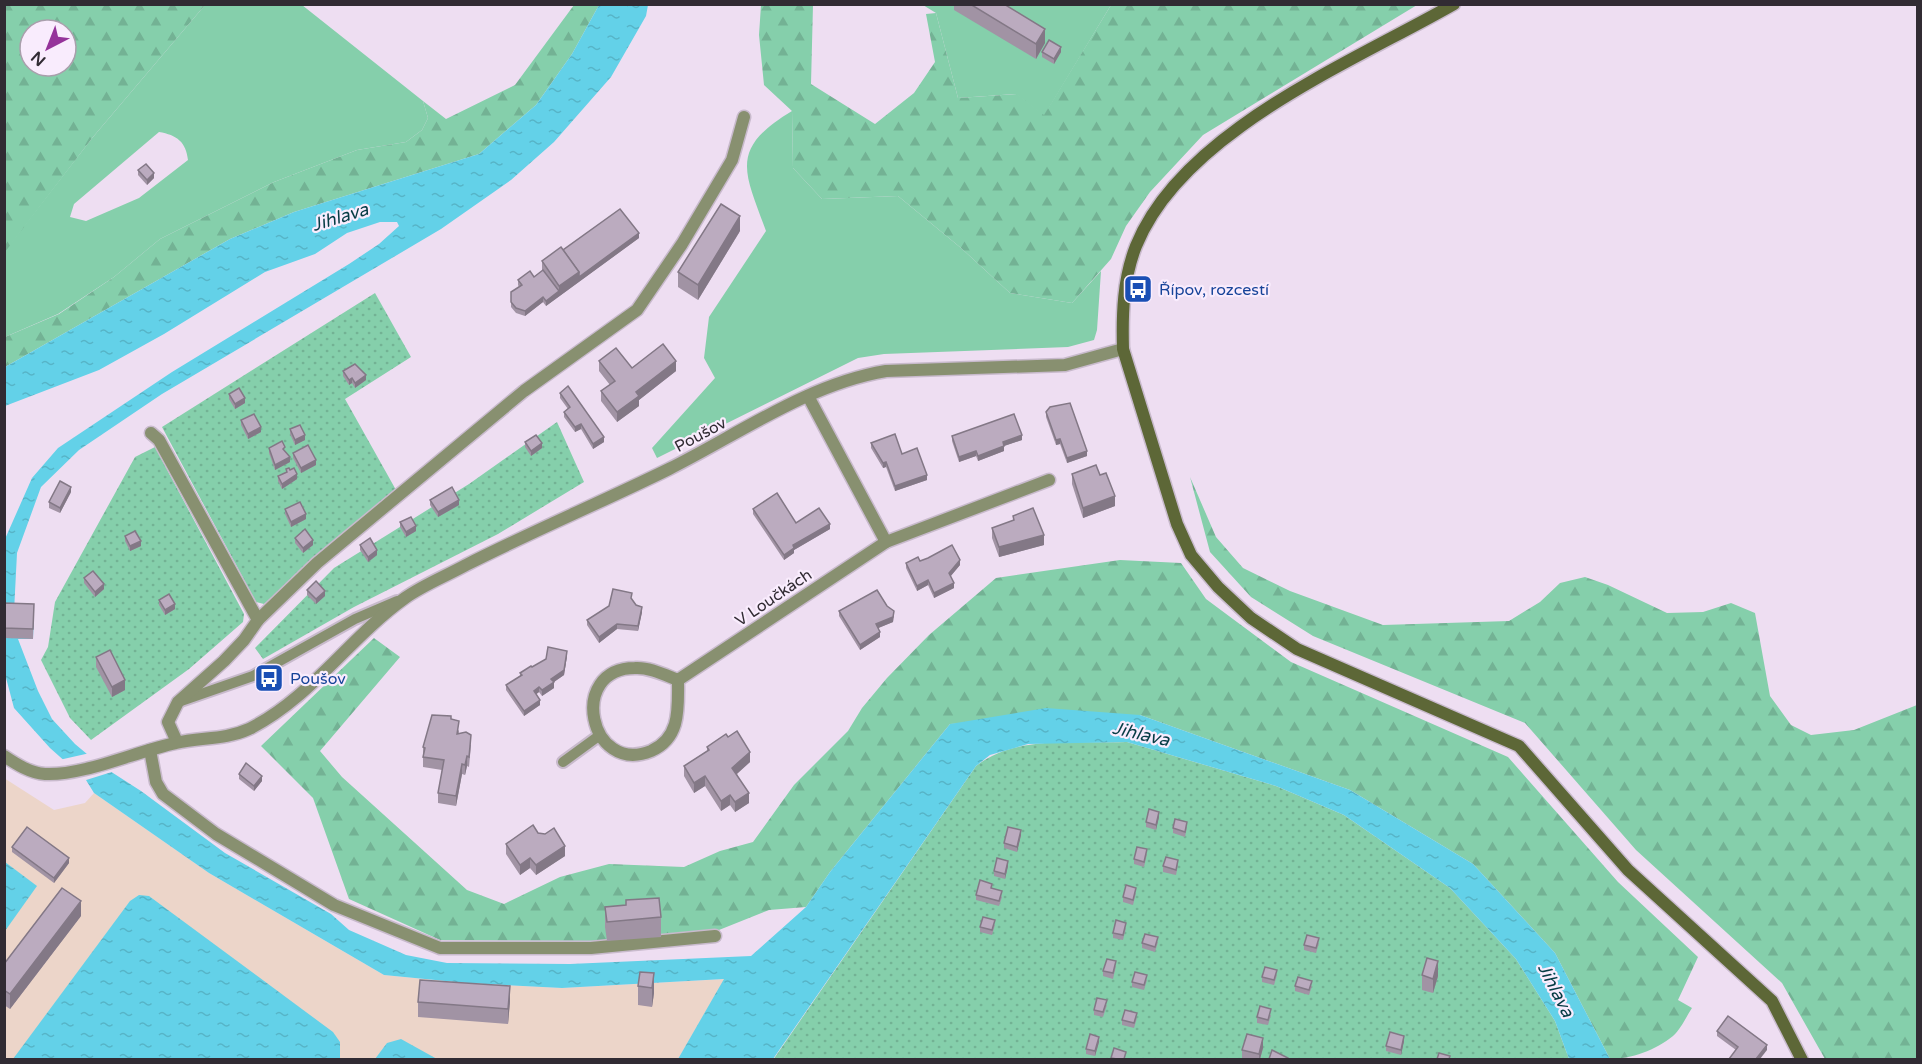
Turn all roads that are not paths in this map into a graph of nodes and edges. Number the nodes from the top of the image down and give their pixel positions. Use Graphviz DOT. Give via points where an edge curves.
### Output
graph roads {
  1 [pos="1454,4"];
  2 [pos="744,117"];
  3 [pos="1123,349"];
  4 [pos="808,396"];
  5 [pos="151,433"];
  6 [pos="1049,480"];
  7 [pos="886,542"];
  8 [pos="406,597"];
  9 [pos="258,620"];
  10 [pos="678,680"];
  11 [pos="178,702"];
  12 [pos="600,735"];
  13 [pos="177,742"];
  14 [pos="150,750"];
  15 [pos="4,756"];
  16 [pos="563,762"];
  17 [pos="715,936"];
  18 [pos="1802,1059"];
  1 -- 3 [label="street" via="1301,86 1218,145 1180,179 1150,219 1130,264 1122,310"];
  2 -- 9 [label="street" via="732,160 637,310 524,391 317,563"];
  3 -- 4 [label="street, Poušov" via="1065,365 886,371 860,375"];
  3 -- 18 [label="street" via="1177,524 1191,555 1218,587 1251,618 1297,649 1519,746 1628,870 1772,1000"];
  4 -- 7 [label="street"];
  4 -- 8 [label="street, Poušov" via="667,469 529,532"];
  5 -- 9 [label="street" via="159,440"];
  6 -- 7 [label="street, V Loučkách"];
  7 -- 10 [label="street, V Loučkách"];
  8 -- 11 [label="lane" via="355,619 253,676"];
  8 -- 13 [label="street, Poušov" via="281,712 235,733"];
  9 -- 11 [label="street" via="224,661"];
  10 -- 12 [label="street" via="643,668 613,673 594,696 592,717"];
  10 -- 12 [label="street" via="676,724 657,748 626,753 607,744"];
  11 -- 13 [label="street" via="168,723"];
  12 -- 16 [label="lane"];
  13 -- 14 [label="street, Poušov"];
  14 -- 15 [label="street, Poušov" via="58,774 35,772"];
  14 -- 17 [label="street" via="156,782 163,794 216,834 334,904 440,948 591,948"];
}
